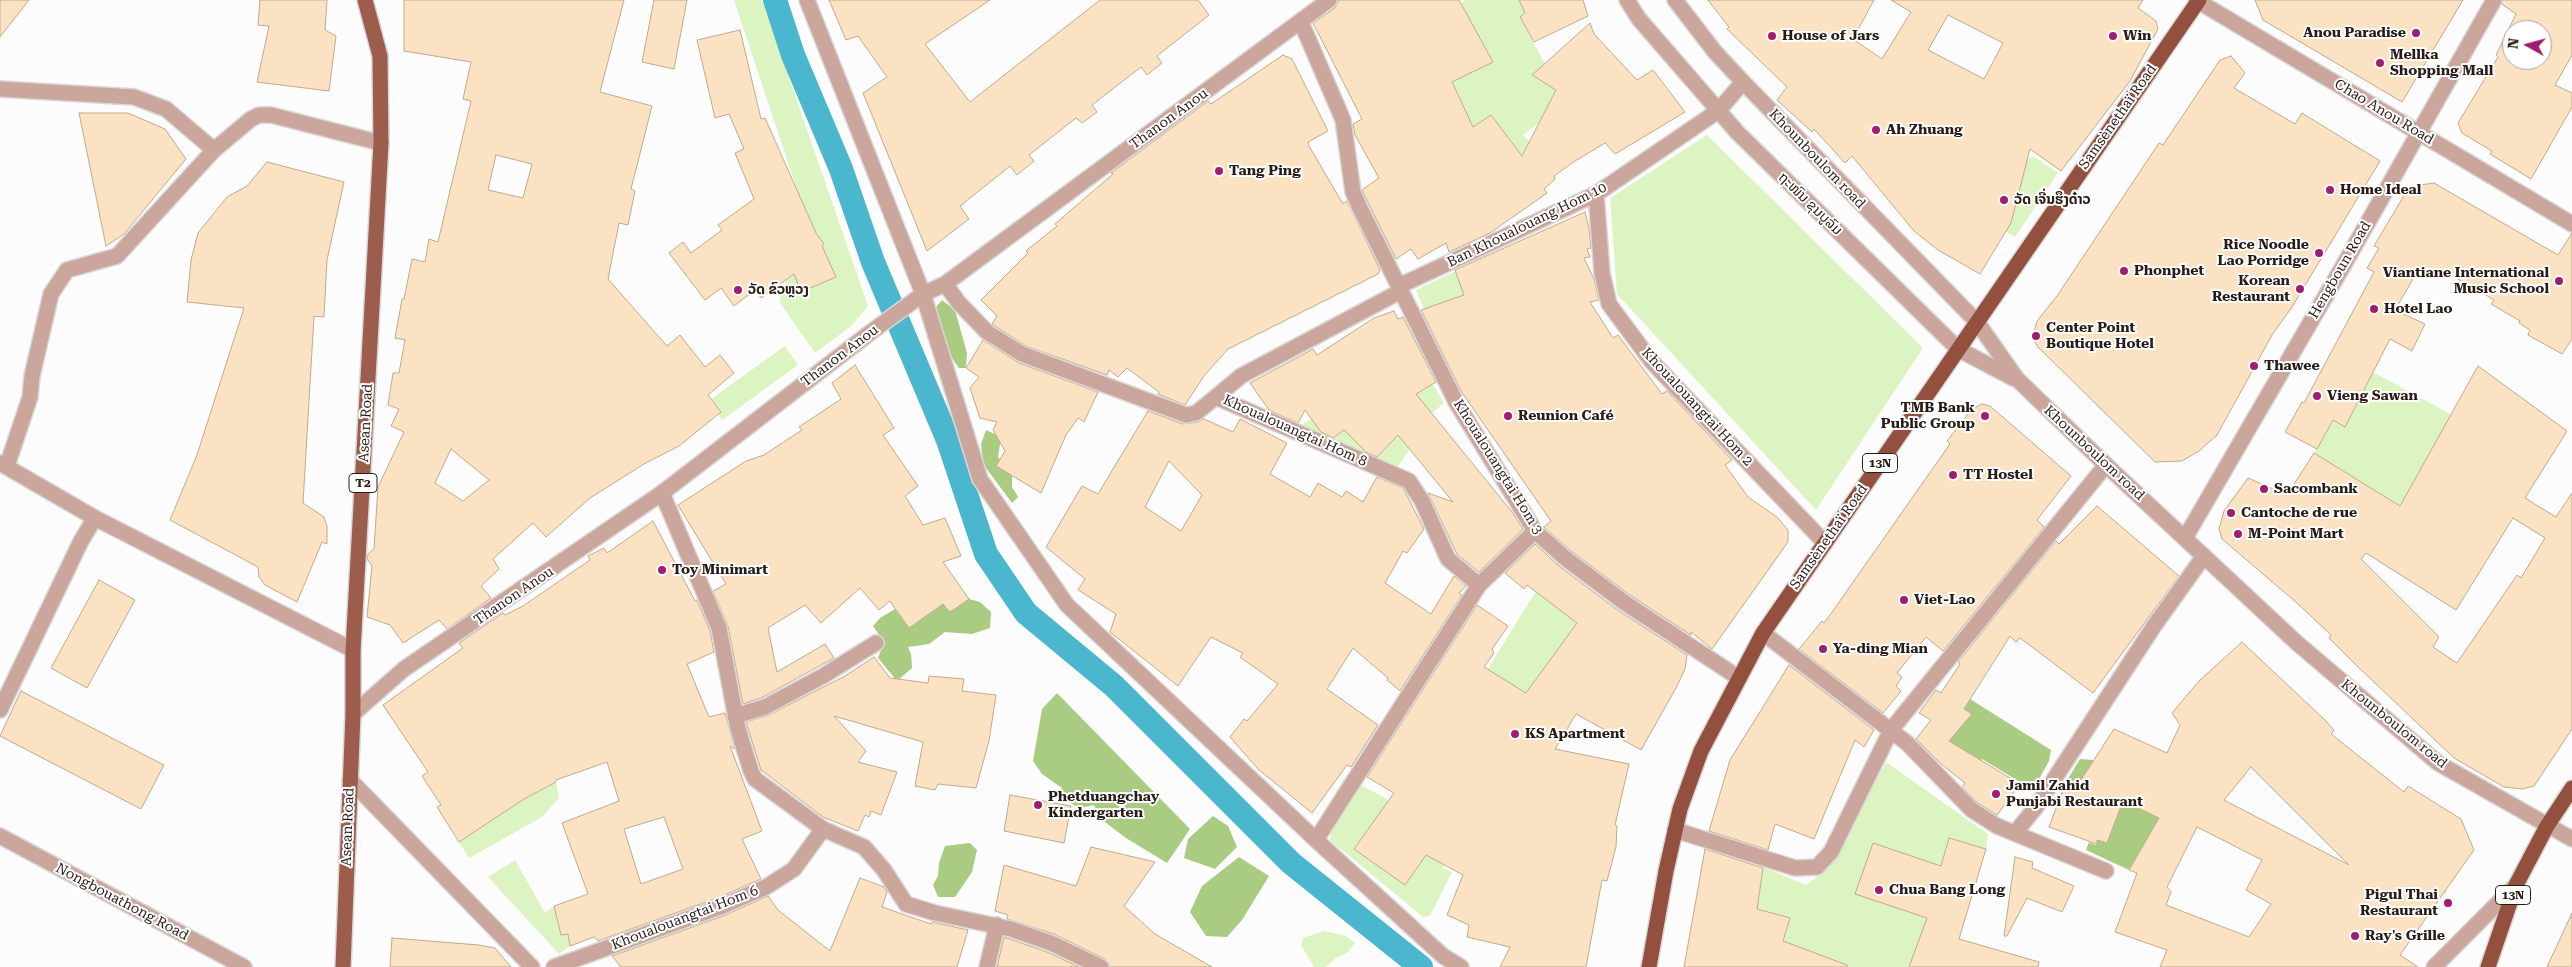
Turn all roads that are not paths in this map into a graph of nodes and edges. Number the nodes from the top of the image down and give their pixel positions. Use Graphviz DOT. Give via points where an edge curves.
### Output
graph roads {
  1 [pos="365,0"];
  2 [pos="807,0"];
  3 [pos="1628,0"];
  4 [pos="1675,0"];
  5 [pos="2197,0"];
  6 [pos="2494,0"];
  7 [pos="1320,3"];
  8 [pos="1301,22"];
  9 [pos="1743,82"];
  10 [pos="0,89"];
  11 [pos="1718,111"];
  12 [pos="2417,133"];
  13 [pos="381,143"];
  14 [pos="214,150"];
  15 [pos="1596,194"];
  16 [pos="2572,224"];
  17 [pos="945,284"];
  18 [pos="1400,289"];
  19 [pos="923,294"];
  20 [pos="1977,322"];
  21 [pos="1958,349"];
  22 [pos="2017,380"];
  23 [pos="1216,397"];
  24 [pos="4,464"];
  25 [pos="2106,465"];
  26 [pos="662,493"];
  27 [pos="96,518"];
  28 [pos="1535,531"];
  29 [pos="2185,538"];
  30 [pos="1825,543"];
  31 [pos="2204,556"];
  32 [pos="1479,585"];
  33 [pos="1763,633"];
  34 [pos="876,643"];
  35 [pos="353,650"];
  36 [pos="1739,678"];
  37 [pos="0,710"];
  38 [pos="354,714"];
  39 [pos="735,716"];
  40 [pos="1891,730"];
  41 [pos="350,780"];
  42 [pos="2572,788"];
  43 [pos="2547,826"];
  44 [pos="823,829"];
  45 [pos="1675,830"];
  46 [pos="2015,833"];
  47 [pos="0,836"];
  48 [pos="2572,839"];
  49 [pos="1316,840"];
  50 [pos="2106,871"];
  51 [pos="2516,885"];
  52 [pos="997,925"];
  53 [pos="1437,963"];
  54 [pos="244,967"];
  55 [pos="343,967"];
  56 [pos="532,967"];
  57 [pos="554,967"];
  58 [pos="987,967"];
  59 [pos="1101,967"];
  60 [pos="1461,967"];
  61 [pos="1649,967"];
  62 [pos="2434,967"];
  63 [pos="2488,967"];
  1 -- 13 [label="main road, Asean Road / T2" via="380,56"];
  2 -- 19 [label="street"];
  3 -- 11 [label="street, ຖະໜົນ ຂຸນບູລົມ" via="1639,19"];
  4 -- 9 [label="street, Khounboulom road"];
  5 -- 12 [label="street, Chao Anou Road"];
  5 -- 20 [label="highway, Samsènethaï Road / 13N"];
  6 -- 12 [label="street, Hengboun Road"];
  7 -- 8 [label="street, Thanon Anou"];
  8 -- 17 [label="street, Thanon Anou"];
  8 -- 18 [label="street, Khoualouangtai Hom 3" via="1343,120 1356,200"];
  9 -- 11 [label="street, Ban Khoualouang Hom 10"];
  9 -- 20 [label="street, Khounboulom road"];
  10 -- 14 [label="street" via="134,97 166,109"];
  11 -- 15 [label="street, Ban Khoualouang Hom 10"];
  11 -- 21 [label="street, ຖະໜົນ ຂຸນບູລົມ"];
  12 -- 16 [label="street, Chao Anou Road"];
  12 -- 29 [label="street, Hengboun Road"];
  13 -- 14 [label="street" via="271,115 259,115"];
  13 -- 35 [label="main road, Asean Road / T2"];
  14 -- 24 [label="street" via="117,256 67,270 60,279 51,294 30,397"];
  15 -- 18 [label="street, Ban Khoualouang Hom 10"];
  15 -- 30 [label="street, Khoualouangtai Hom 2" via="1602,273 1609,304 1652,362"];
  17 -- 19 [label="street, Thanon Anou"];
  17 -- 23 [label="street, Khoualouangtai Hom 8" via="987,332 1022,354 1186,415 1196,414"];
  18 -- 23 [label="street, Ban Khoualouang Hom 10" via="1241,376"];
  18 -- 28 [label="street, Khoualouangtai Hom 3" via="1456,402"];
  19 -- 26 [label="street, Thanon Anou"];
  19 -- 49 [label="street" via="980,479 1067,605"];
  20 -- 21 [label="highway, Samsènethaï Road / 13N"];
  20 -- 22 [label="street, Khounboulom road"];
  21 -- 22 [label="street, ຖະໜົນ ຂຸນບູລົມ"];
  21 -- 30 [label="highway, Samsènethaï Road / 13N"];
  22 -- 25 [label="street, Khounboulom road"];
  23 -- 32 [label="street, Khoualouangtai Hom 8" via="1409,481 1422,501 1448,559"];
  24 -- 27 [label="street"];
  25 -- 29 [label="street, Khounboulom road"];
  25 -- 40 [label="street"];
  26 -- 38 [label="street, Thanon Anou" via="404,669"];
  26 -- 39 [label="street" via="719,628"];
  27 -- 35 [label="street"];
  27 -- 37 [label="street" via="81,541"];
  28 -- 32 [label="street"];
  28 -- 36 [label="street, Khoualouangtai Hom 3" via="1625,603"];
  29 -- 31 [label="street, Khounboulom road"];
  30 -- 33 [label="highway, Samsènethaï Road / 13N"];
  31 -- 43 [label="street, Khounboulom road" via="2297,643 2438,763"];
  31 -- 46 [label="street" via="2154,626 2036,807"];
  32 -- 49 [label="street"];
  33 -- 36 [label="highway, Samsènethaï Road / 13N"];
  33 -- 40 [label="street"];
  34 -- 39 [label="street" via="765,707"];
  35 -- 38 [label="main road, Asean Road / T2"];
  36 -- 45 [label="highway, Samsènethaï Road / 13N" via="1702,751"];
  38 -- 41 [label="main road, Asean Road / T2"];
  39 -- 44 [label="street" via="755,779"];
  40 -- 45 [label="street" via="1831,852 1817,867 1795,868"];
  40 -- 46 [label="street" via="1972,810"];
  41 -- 55 [label="main road, Asean Road / T2"];
  41 -- 56 [label="street"];
  42 -- 43 [label="highway, 13N"];
  43 -- 48 [label="street, Khounboulom road"];
  43 -- 51 [label="highway, 13N"];
  44 -- 52 [label="street" via="864,847 906,904 935,914"];
  44 -- 57 [label="street, Khoualouangtai Hom 6" via="794,869 766,887 720,908"];
  45 -- 61 [label="highway, Samsènethaï Road / 13N"];
  46 -- 50 [label="street"];
  47 -- 54 [label="street, Nongbouathong Road"];
  49 -- 53 [label="street"];
  51 -- 62 [label="street"];
  51 -- 63 [label="highway, 13N"];
  52 -- 58 [label="street"];
  52 -- 59 [label="street" via="1051,943"];
  53 -- 60 [label="street"];
}
